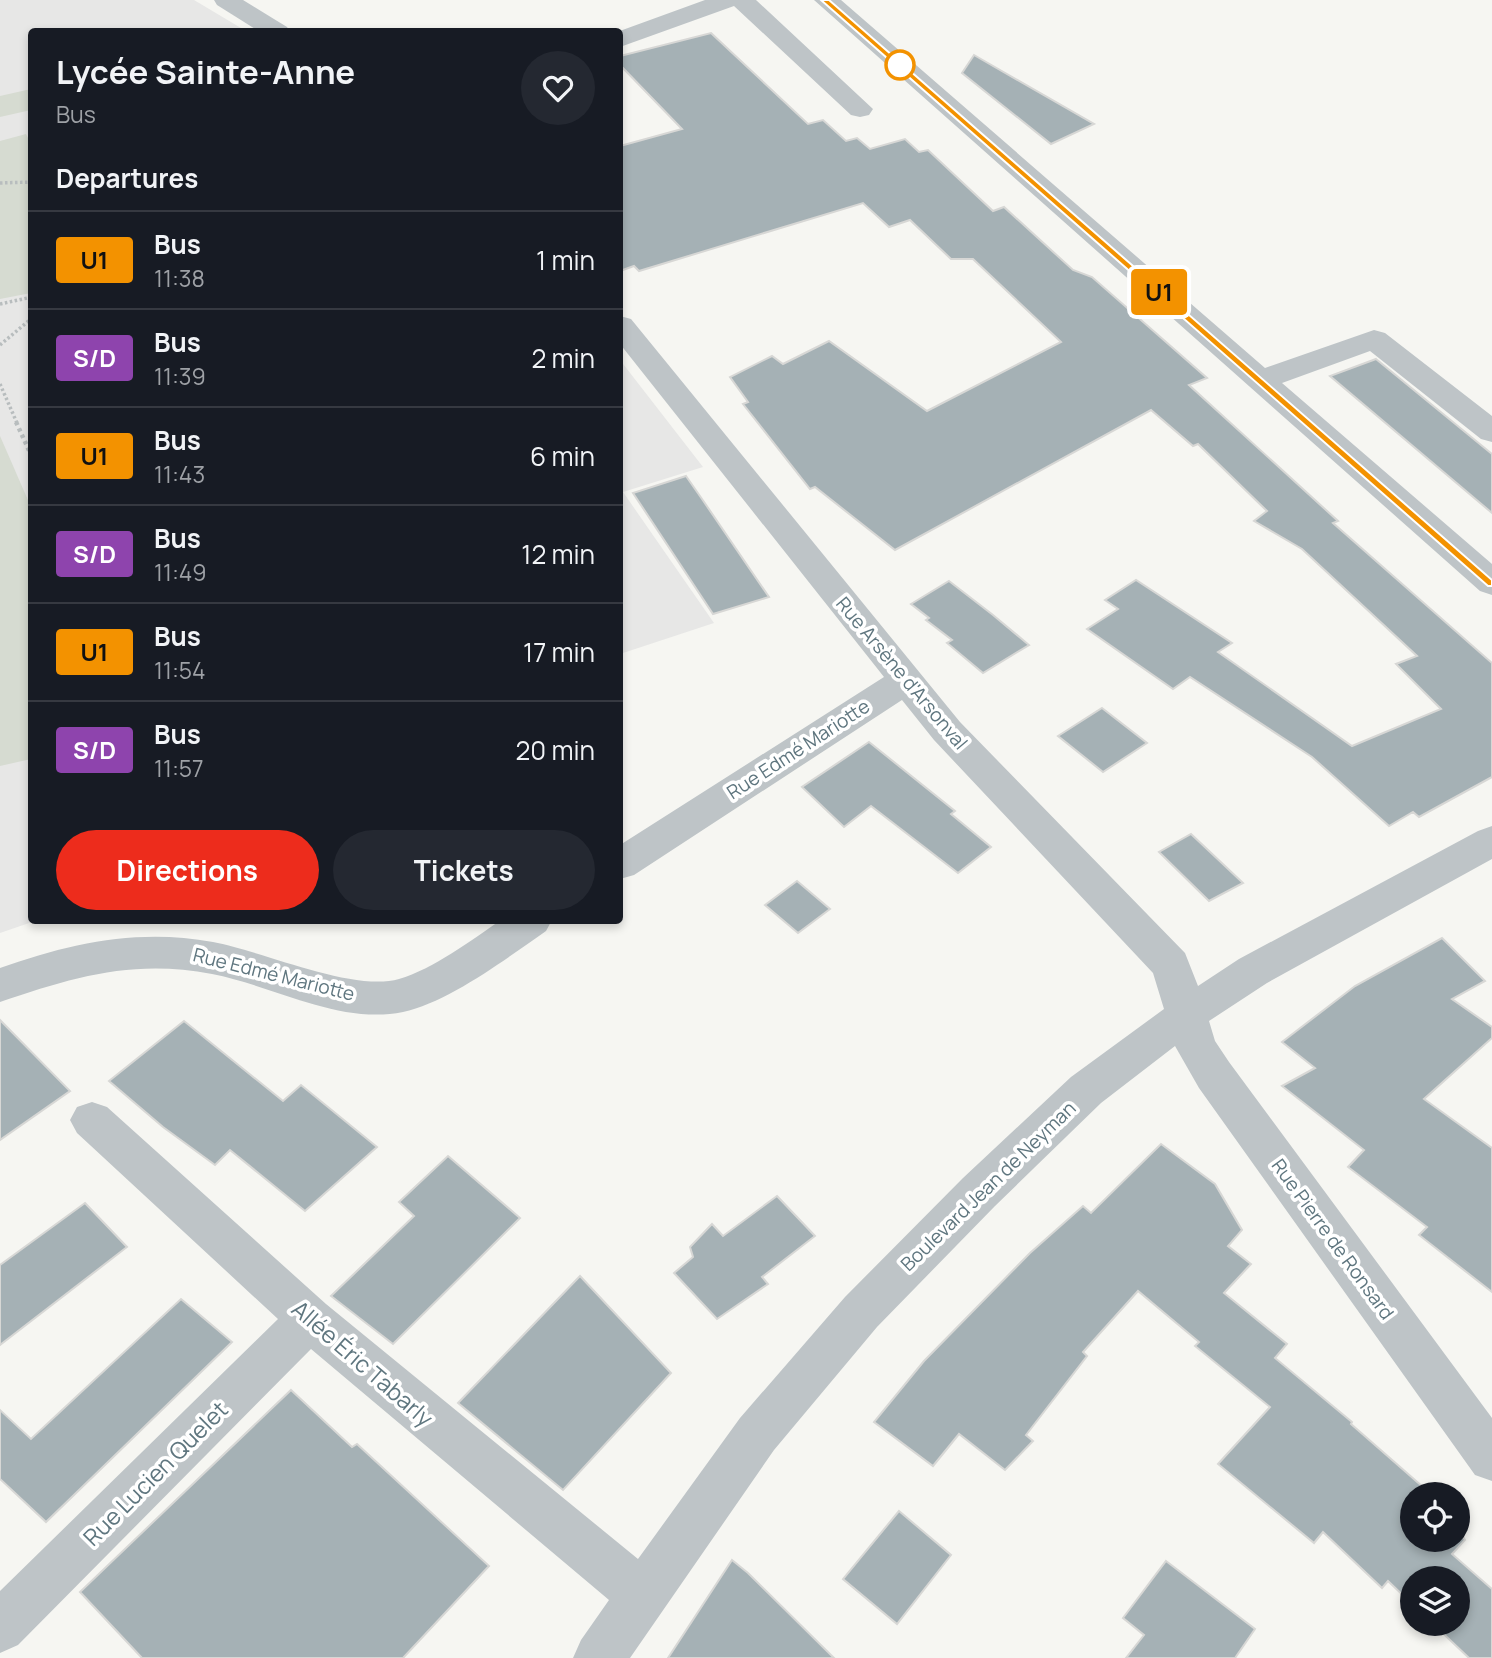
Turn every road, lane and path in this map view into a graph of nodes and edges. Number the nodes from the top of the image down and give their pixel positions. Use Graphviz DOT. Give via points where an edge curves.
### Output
graph roads {
  1 [pos="226,0"];
  2 [pos="728,0"];
  3 [pos="741,0"];
  4 [pos="826,0"];
  5 [pos="272,28"];
  6 [pos="623,39"];
  7 [pos="860,109"];
  8 [pos="28,182"];
  9 [pos="0,183"];
  10 [pos="28,298"];
  11 [pos="0,304"];
  12 [pos="28,321"];
  13 [pos="623,329"];
  14 [pos="0,345"];
  15 [pos="1260,380"];
  16 [pos="0,384"];
  17 [pos="1492,432"];
  18 [pos="28,448"];
  19 [pos="1492,583"];
  20 [pos="906,680"];
  21 [pos="1492,841"];
  22 [pos="623,862"];
  23 [pos="526,924"];
  24 [pos="0,985"];
  25 [pos="1186,1014"];
  26 [pos="92,1120"];
  27 [pos="310,1319"];
  28 [pos="1492,1458"];
  29 [pos="643,1596"];
  30 [pos="0,1628"];
  31 [pos="599,1658"];
  1 -- 5 [label="street"];
  2 -- 6 [label="street"];
  3 -- 7 [label="street"];
  4 -- 15 [label="street"];
  8 -- 9 [label="path"];
  10 -- 11 [label="path"];
  12 -- 14 [label="path"];
  13 -- 20 [label="street, Rue Arsène d'Arsonval"];
  15 -- 17 [label="street" via="1374,339"];
  15 -- 19 [label="street"];
  16 -- 18 [label="path"];
  20 -- 22 [label="street, Rue Edmé Mariotte"];
  20 -- 25 [label="street, Rue Arsène d'Arsonval" via="947,731 1171,965"];
  21 -- 25 [label="street, Boulevard Jean de Neyman" via="1252,971"];
  23 -- 24 [label="street, Rue Edmé Mariotte" via="453,972 404,995 368,996 329,989 175,950 111,952 57,964"];
  25 -- 28 [label="street, Rue Pierre de Ronsard" via="1196,1046 1214,1074"];
  25 -- 29 [label="street, Boulevard Jean de Neyman" via="1086,1090 861,1312 757,1434"];
  26 -- 27 [label="street, Allée Éric Tabarly"];
  27 -- 29 [label="street, Allée Éric Tabarly"];
  27 -- 30 [label="street, Rue Lucien Quelet"];
  29 -- 31 [label="street, Boulevard Jean de Neyman"];
}
